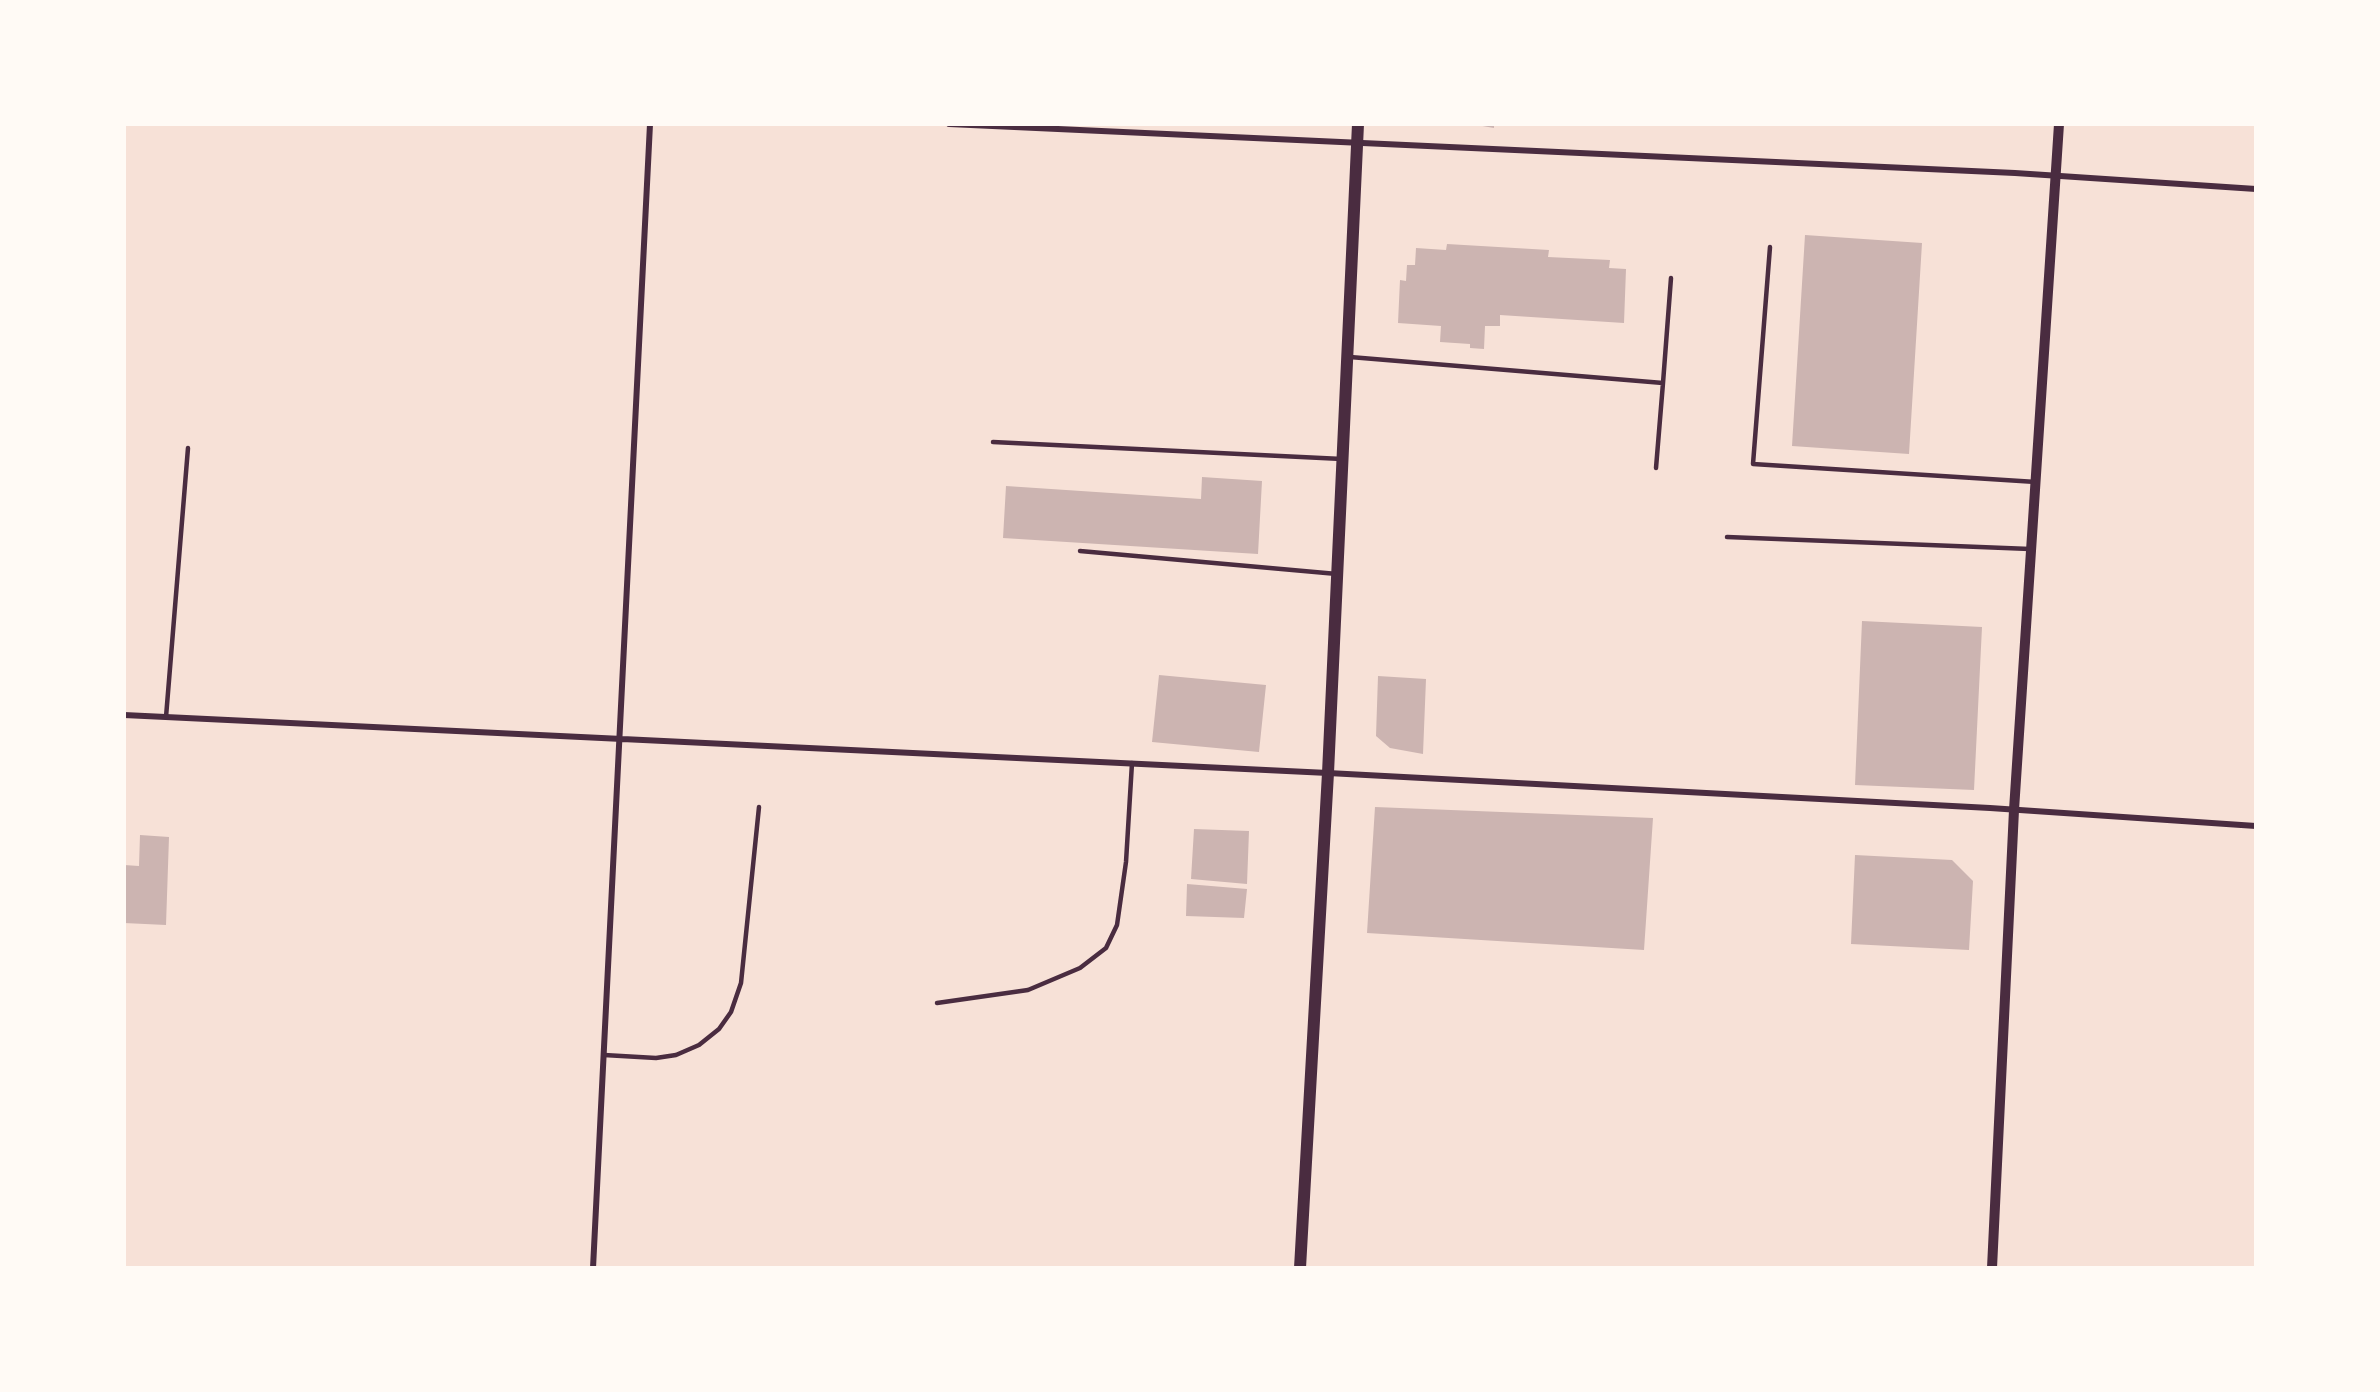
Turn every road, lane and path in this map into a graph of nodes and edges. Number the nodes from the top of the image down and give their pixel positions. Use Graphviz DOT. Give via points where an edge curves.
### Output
graph roads {
  1 [pos="650,124"];
  2 [pos="948,124"];
  3 [pos="1358,124"];
  4 [pos="2060,124"];
  5 [pos="1357,144"];
  6 [pos="2055,177"];
  7 [pos="2256,189"];
  8 [pos="1770,247"];
  9 [pos="1671,278"];
  10 [pos="1347,357"];
  11 [pos="1662,384"];
  12 [pos="993,442"];
  13 [pos="188,448"];
  14 [pos="1342,459"];
  15 [pos="1656,468"];
  16 [pos="2036,482"];
  17 [pos="1726,537"];
  18 [pos="2031,549"];
  19 [pos="1080,551"];
  20 [pos="1337,574"];
  21 [pos="124,715"];
  22 [pos="166,717"];
  23 [pos="618,740"];
  24 [pos="1132,764"];
  25 [pos="1328,773"];
  26 [pos="759,807"];
  27 [pos="2014,810"];
  28 [pos="2256,826"];
  29 [pos="937,1003"];
  30 [pos="604,1055"];
  31 [pos="593,1268"];
  32 [pos="1300,1268"];
  33 [pos="1992,1268"];
  1 -- 23 [label="street"];
  2 -- 5 [label="street"];
  3 -- 5 [label="main road"];
  4 -- 6 [label="street"];
  5 -- 6 [label="street"];
  5 -- 10 [label="main road"];
  6 -- 7 [label="street"];
  6 -- 16 [label="street"];
  8 -- 16 [label="lane" via="1753,464"];
  9 -- 11 [label="lane"];
  10 -- 11 [label="lane"];
  10 -- 14 [label="main road"];
  11 -- 15 [label="lane"];
  12 -- 14 [label="lane"];
  13 -- 22 [label="lane"];
  14 -- 20 [label="main road"];
  16 -- 18 [label="street"];
  17 -- 18 [label="lane"];
  18 -- 27 [label="street"];
  19 -- 20 [label="lane"];
  20 -- 25 [label="main road"];
  21 -- 22 [label="street"];
  22 -- 23 [label="street"];
  23 -- 24 [label="street"];
  23 -- 30 [label="street"];
  24 -- 25 [label="street"];
  24 -- 29 [label="lane" via="1126,862 1117,925 1106,948 1080,968 1028,990"];
  25 -- 27 [label="street"];
  25 -- 32 [label="main road"];
  26 -- 30 [label="lane" via="741,983 731,1012 719,1029 699,1045 676,1055"];
  27 -- 28 [label="street"];
  27 -- 33 [label="street"];
  30 -- 31 [label="street"];
}
